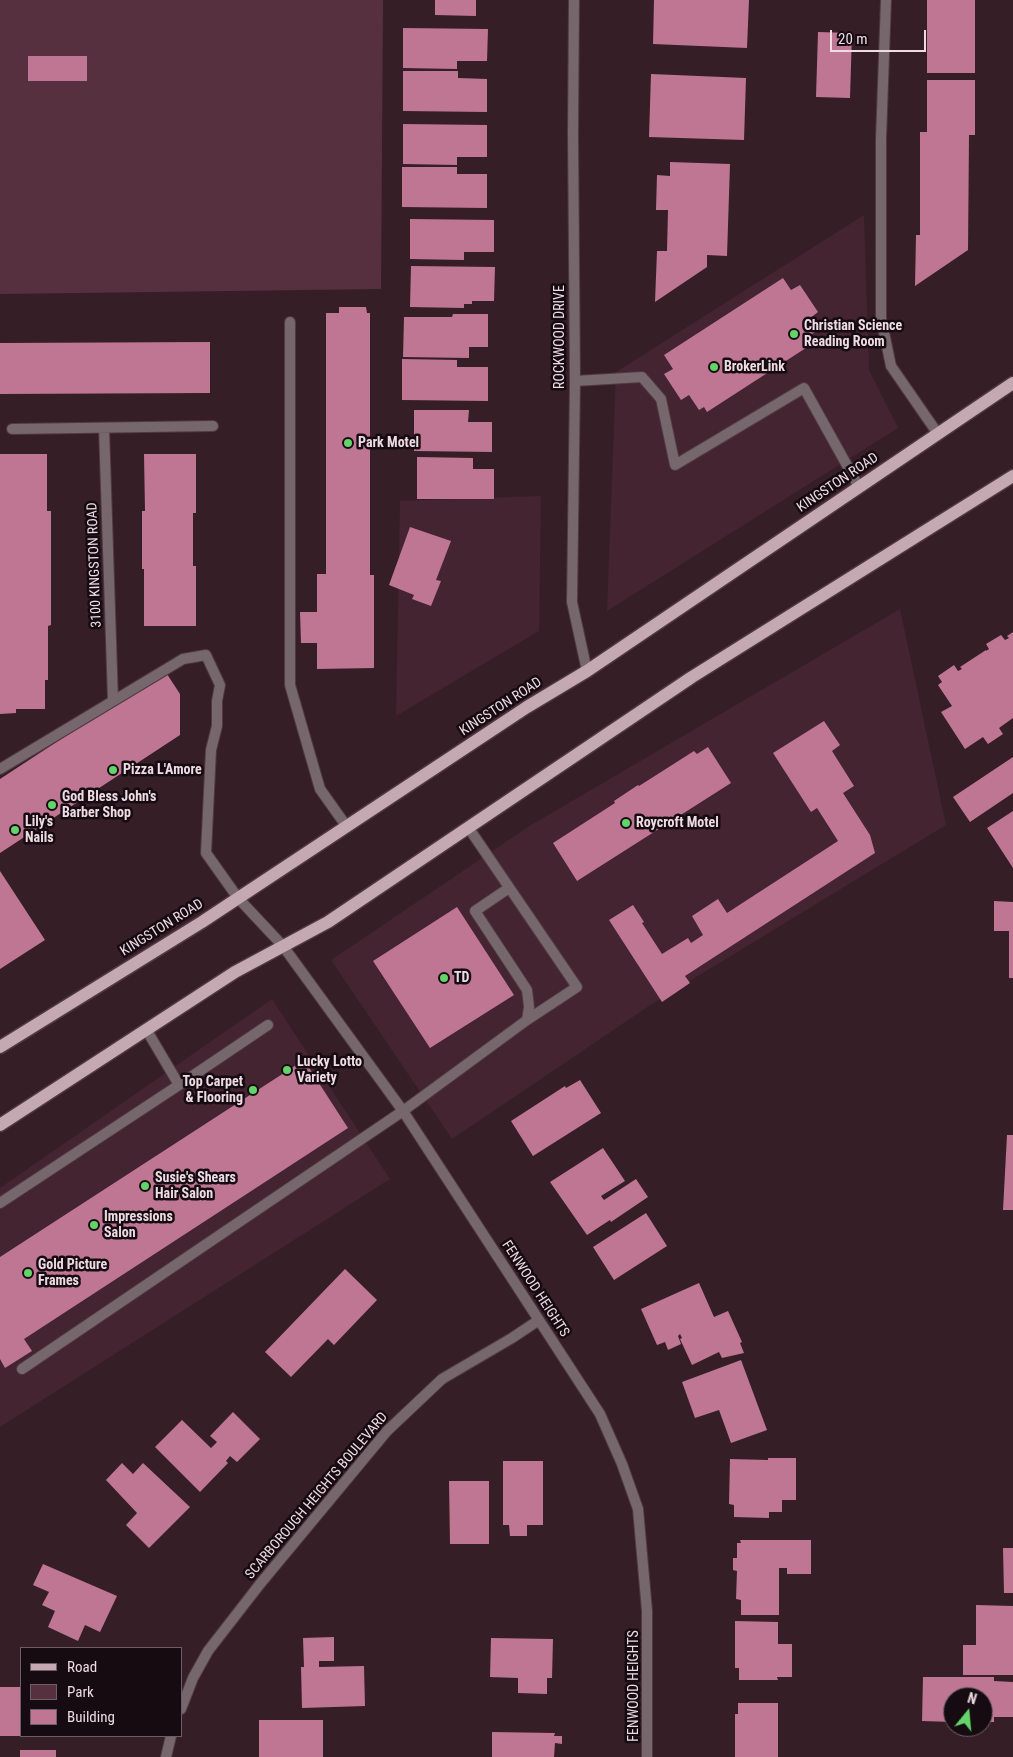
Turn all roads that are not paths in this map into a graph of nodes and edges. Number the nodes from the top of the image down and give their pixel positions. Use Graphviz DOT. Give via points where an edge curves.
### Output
graph roads {
  1 [pos="574,0"];
  2 [pos="886,0"];
  3 [pos="290,322"];
  4 [pos="575,381"];
  5 [pos="1013,383"];
  6 [pos="213,426"];
  7 [pos="104,428"];
  8 [pos="12,429"];
  9 [pos="938,434"];
  10 [pos="1013,476"];
  11 [pos="859,487"];
  12 [pos="587,671"];
  13 [pos="113,701"];
  14 [pos="0,769"];
  15 [pos="347,827"];
  16 [pos="468,827"];
  17 [pos="509,888"];
  18 [pos="238,898"];
  19 [pos="283,946"];
  20 [pos="527,1020"];
  21 [pos="268,1025"];
  22 [pos="146,1030"];
  23 [pos="0,1047"];
  24 [pos="179,1085"];
  25 [pos="403,1111"];
  26 [pos="0,1124"];
  27 [pos="0,1203"];
  28 [pos="539,1320"];
  29 [pos="22,1369"];
  30 [pos="182,1706"];
  31 [pos="171,1737"];
  32 [pos="166,1757"];
  33 [pos="648,1757"];
  1 -- 4 [label="street, ROCKWOOD DRIVE"];
  2 -- 9 [label="street" via="881,139 881,318 892,366"];
  3 -- 15 [label="street" via="290,685 320,789"];
  4 -- 11 [label="street" via="642,377 661,399 676,465 804,388"];
  4 -- 12 [label="street, ROCKWOOD DRIVE" via="572,602"];
  5 -- 9 [label="main road, KINGSTON ROAD"];
  6 -- 7 [label="street"];
  7 -- 8 [label="street"];
  7 -- 13 [label="street, 3100 KINGSTON ROAD"];
  9 -- 11 [label="main road, KINGSTON ROAD"];
  10 -- 16 [label="main road" via="692,677"];
  11 -- 12 [label="main road, KINGSTON ROAD"];
  12 -- 15 [label="main road, KINGSTON ROAD" via="527,707"];
  13 -- 14 [label="street"];
  13 -- 18 [label="street, FENWOOD HEIGHTS" via="183,660 206,655 220,685 211,750 206,853"];
  15 -- 18 [label="main road, KINGSTON ROAD"];
  16 -- 17 [label="street"];
  16 -- 19 [label="main road" via="328,922"];
  17 -- 20 [label="street" via="474,912 527,990"];
  17 -- 20 [label="street" via="577,987"];
  18 -- 19 [label="street, FENWOOD HEIGHTS"];
  18 -- 23 [label="main road, KINGSTON ROAD"];
  19 -- 22 [label="main road" via="235,972"];
  19 -- 25 [label="street, FENWOOD HEIGHTS"];
  20 -- 25 [label="street"];
  21 -- 24 [label="street"];
  22 -- 24 [label="street"];
  22 -- 26 [label="main road"];
  24 -- 27 [label="street"];
  25 -- 28 [label="street, FENWOOD HEIGHTS"];
  25 -- 29 [label="street"];
  28 -- 30 [label="street, SCARBOROUGH HEIGHTS BOULEVARD" via="442,1379 387,1431 208,1651 192,1678"];
  28 -- 33 [label="street, FENWOOD HEIGHTS" via="600,1414 638,1509 647,1611"];
  31 -- 32 [label="street"];
}
